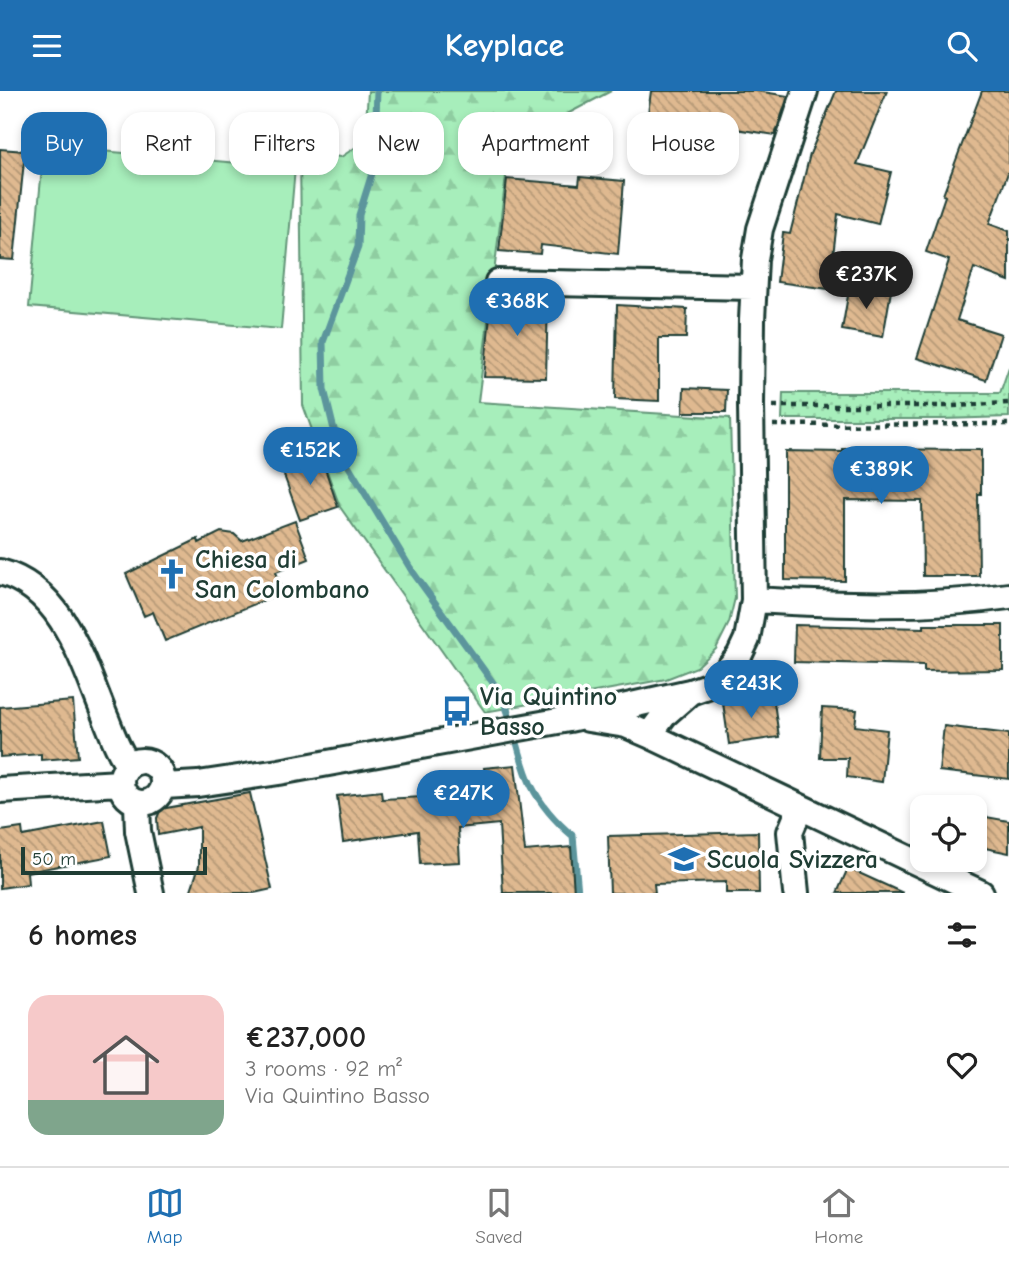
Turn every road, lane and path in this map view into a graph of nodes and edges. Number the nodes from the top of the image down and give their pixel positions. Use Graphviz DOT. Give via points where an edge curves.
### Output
graph roads {
  1 [pos="805,91"];
  2 [pos="498,282"];
  3 [pos="753,287"];
  4 [pos="1009,403"];
  5 [pos="782,407"];
  6 [pos="1009,424"];
  7 [pos="751,425"];
  8 [pos="0,572"];
  9 [pos="1009,596"];
  10 [pos="754,600"];
  11 [pos="690,692"];
  12 [pos="569,719"];
  13 [pos="649,735"];
  14 [pos="124,774"];
  15 [pos="164,786"];
  16 [pos="0,790"];
  17 [pos="137,804"];
  18 [pos="800,808"];
  19 [pos="151,893"];
  20 [pos="796,893"];
  21 [pos="981,893"];
  1 -- 3 [label="street" via="760,229"];
  2 -- 3 [label="street"];
  3 -- 7 [label="street"];
  4 -- 5 [label="path"];
  6 -- 7 [label="path"];
  7 -- 10 [label="street"];
  8 -- 14 [label="street" via="30,586 64,622 115,740"];
  9 -- 10 [label="street" via="911,605"];
  10 -- 11 [label="street" via="739,656 710,685"];
  11 -- 12 [label="street"];
  11 -- 13 [label="street" via="664,714"];
  12 -- 13 [label="street" via="599,719"];
  12 -- 15 [label="street" via="279,772"];
  13 -- 18 [label="street"];
  14 -- 15 [label="street" via="141,761 154,763 163,773"];
  14 -- 16 [label="street"];
  14 -- 17 [label="street" via="125,796"];
  15 -- 17 [label="street" via="159,797"];
  17 -- 19 [label="street"];
  18 -- 20 [label="street" via="790,832"];
  18 -- 21 [label="street"];
}
